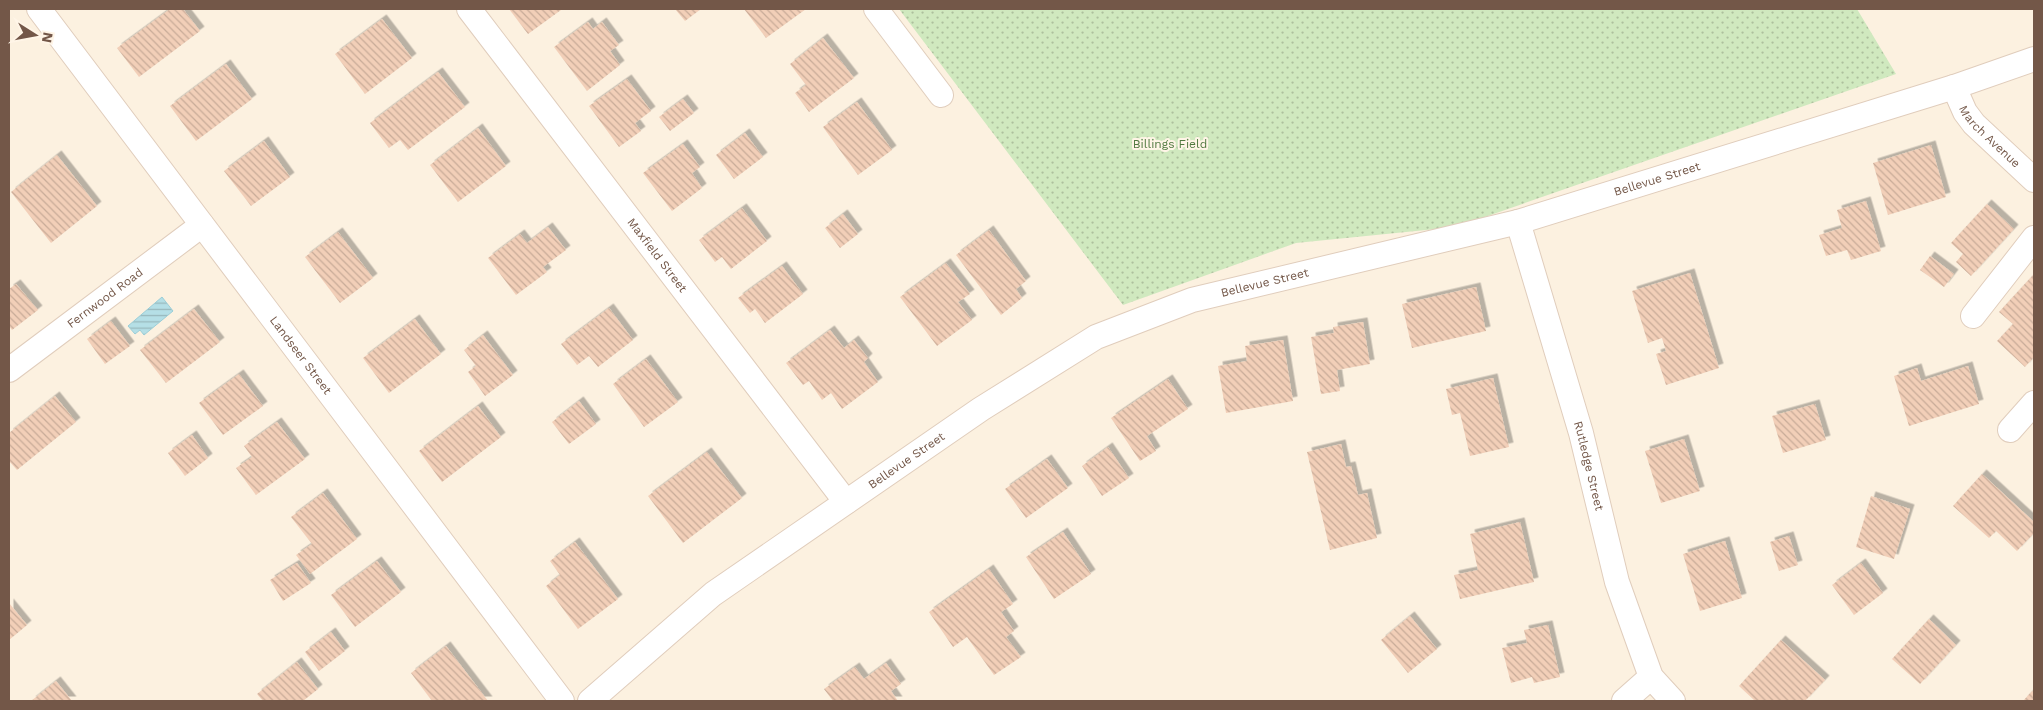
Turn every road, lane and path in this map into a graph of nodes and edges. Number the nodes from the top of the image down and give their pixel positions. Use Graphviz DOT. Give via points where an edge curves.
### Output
graph roads {
  1 [pos="39,9"];
  2 [pos="469,9"];
  3 [pos="876,9"];
  4 [pos="2034,59"];
  5 [pos="1954,87"];
  6 [pos="941,95"];
  7 [pos="2034,180"];
  8 [pos="1518,222"];
  9 [pos="202,225"];
  10 [pos="2034,238"];
  11 [pos="1973,316"];
  12 [pos="9,370"];
  13 [pos="2034,403"];
  14 [pos="2010,430"];
  15 [pos="846,502"];
  16 [pos="1651,678"];
  17 [pos="562,701"];
  18 [pos="590,701"];
  19 [pos="1624,701"];
  20 [pos="1673,701"];
  1 -- 9 [label="street, Landseer Street"];
  2 -- 15 [label="street, Maxfield Street"];
  3 -- 6 [label="street"];
  4 -- 5 [label="street, Bellevue Street"];
  5 -- 7 [label="street, March Avenue" via="1974,124"];
  5 -- 8 [label="street, Bellevue Street"];
  8 -- 15 [label="street, Bellevue Street" via="1192,300 1096,337"];
  8 -- 16 [label="street, Rutledge Street" via="1581,433 1617,582"];
  9 -- 12 [label="street, Fernwood Road"];
  9 -- 17 [label="street, Landseer Street"];
  10 -- 11 [label="street"];
  13 -- 14 [label="street"];
  15 -- 18 [label="street, Bellevue Street" via="713,594"];
  16 -- 19 [label="street"];
  16 -- 20 [label="street, Rutledge Street"];
}
